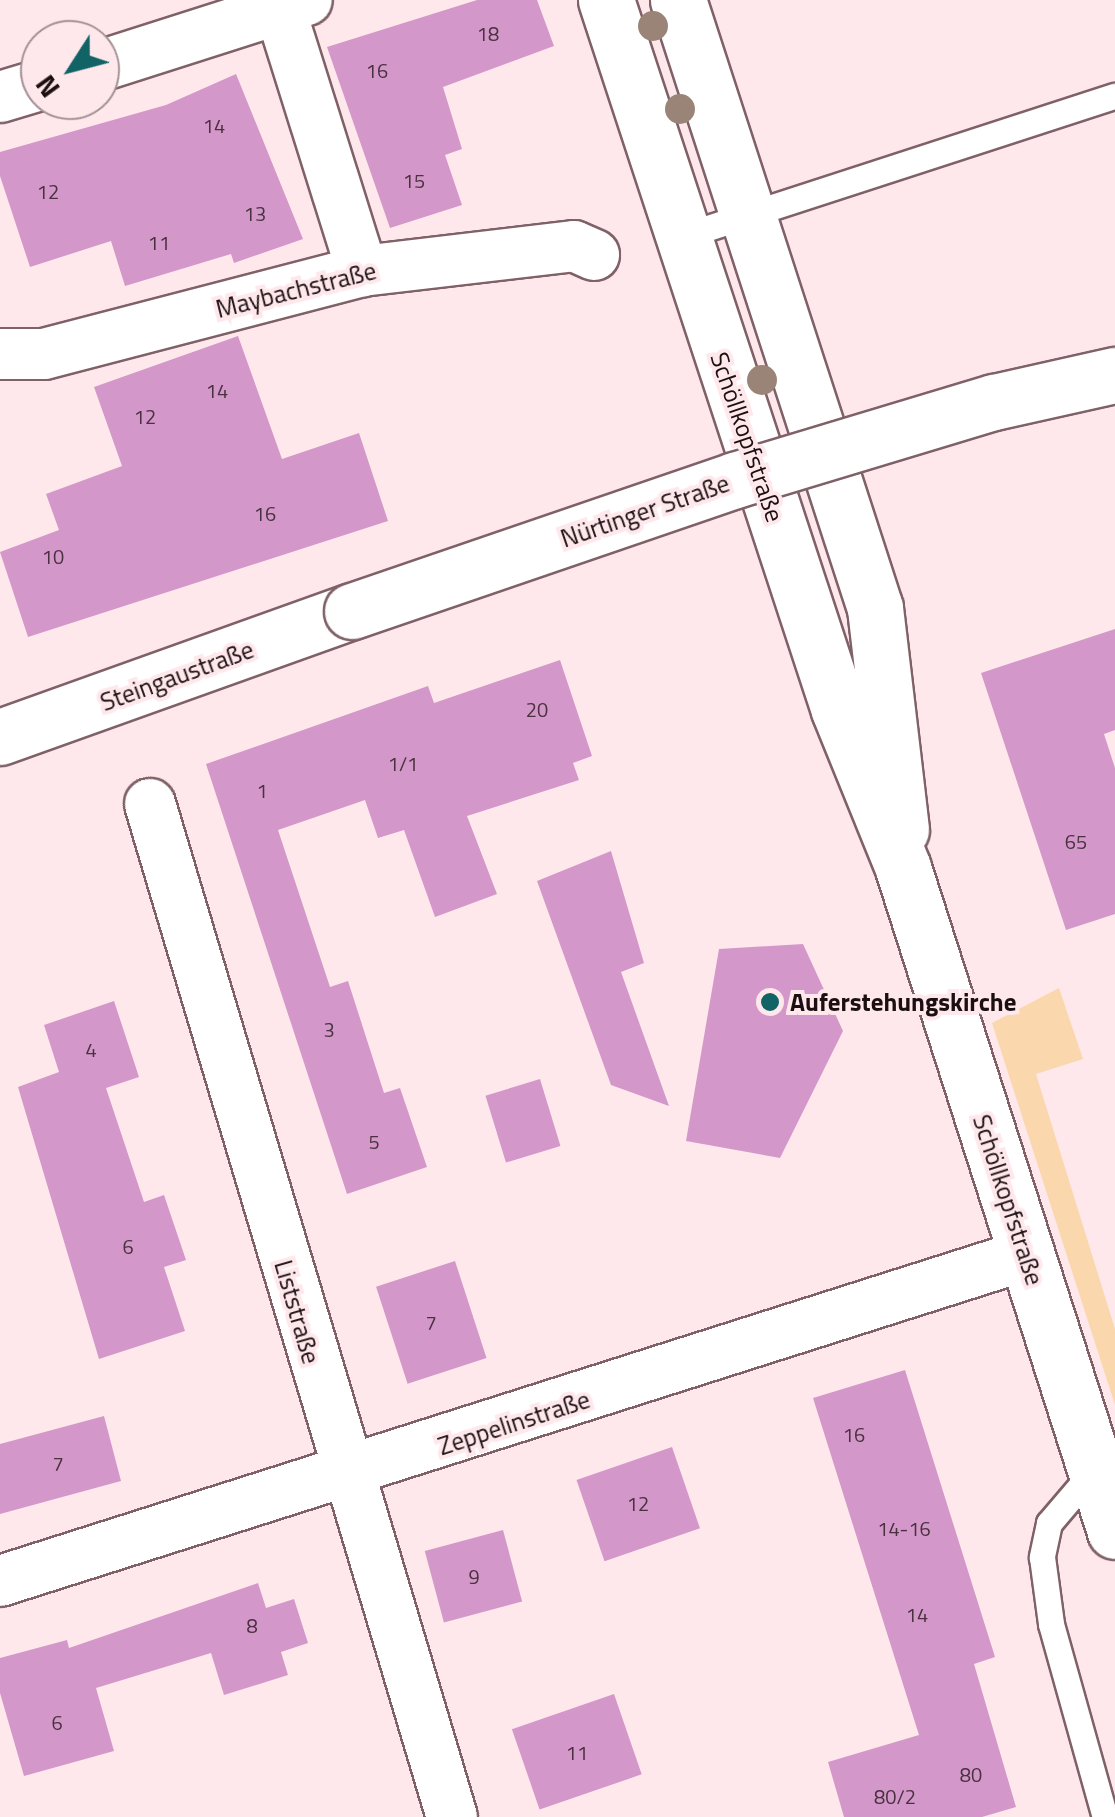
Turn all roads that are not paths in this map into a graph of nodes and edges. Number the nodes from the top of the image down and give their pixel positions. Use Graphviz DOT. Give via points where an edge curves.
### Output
graph roads {
  1 [pos="606,0"];
  2 [pos="678,0"];
  3 [pos="294,5"];
  4 [pos="120,60"];
  5 [pos="1115,96"];
  6 [pos="750,216"];
  7 [pos="680,237"];
  8 [pos="594,255"];
  9 [pos="362,272"];
  10 [pos="0,354"];
  11 [pos="1115,375"];
  12 [pos="352,610"];
  13 [pos="0,737"];
  14 [pos="150,804"];
  15 [pos="904,868"];
  16 [pos="1026,1256"];
  17 [pos="1095,1469"];
  18 [pos="345,1478"];
  19 [pos="1115,1531"];
  20 [pos="0,1582"];
  21 [pos="452,1817"];
  22 [pos="1105,1817"];
  1 -- 7 [label="main road, Schöllkopfstraße"];
  2 -- 6 [label="main road, Schöllkopfstraße"];
  3 -- 4 [label="street"];
  3 -- 9 [label="street"];
  5 -- 6 [label="lane"];
  6 -- 7 [label="lane"];
  6 -- 15 [label="main road, Schöllkopfstraße" via="875,608"];
  7 -- 15 [label="main road, Schöllkopfstraße" via="874,810"];
  8 -- 9 [label="street, Maybachstraße" via="574,246"];
  9 -- 10 [label="street, Maybachstraße" via="44,354"];
  11 -- 12 [label="main road, Nürtinger Straße, bridge" via="994,402 754,475"];
  12 -- 13 [label="main road, Steingaustraße"];
  14 -- 18 [label="street, Liststraße"];
  15 -- 16 [label="main road, Schöllkopfstraße"];
  16 -- 17 [label="main road, Schöllkopfstraße"];
  16 -- 18 [label="street, Zeppelinstraße"];
  17 -- 19 [label="main road, Schöllkopfstraße"];
  17 -- 22 [label="lane" via="1049,1522 1042,1557 1050,1624"];
  18 -- 20 [label="street, Zeppelinstraße"];
  18 -- 21 [label="street, Liststraße"];
}
